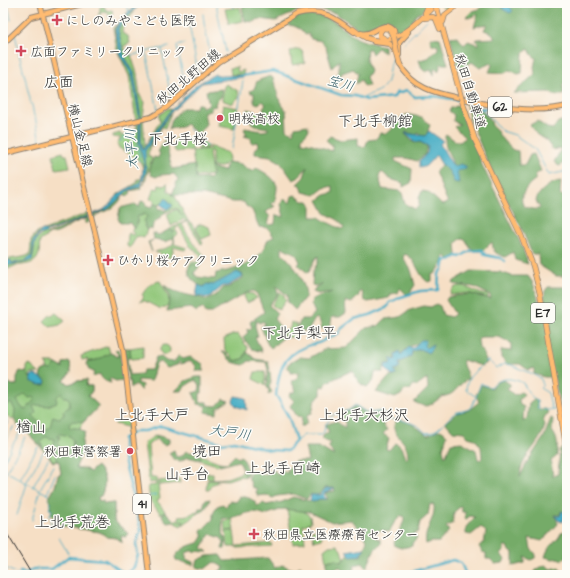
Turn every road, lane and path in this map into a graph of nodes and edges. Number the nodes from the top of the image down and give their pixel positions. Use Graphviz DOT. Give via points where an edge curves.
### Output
graph roads {
  1 [pos="40,3"];
  2 [pos="86,3"];
  3 [pos="429,3"];
  4 [pos="454,3"];
  5 [pos="437,5"];
  6 [pos="42,14"];
  7 [pos="423,18"];
  8 [pos="279,23"];
  9 [pos="353,29"];
  10 [pos="443,29"];
  11 [pos="409,32"];
  12 [pos="394,38"];
  13 [pos="372,41"];
  14 [pos="444,41"];
  15 [pos="3,44"];
  16 [pos="398,54"];
  17 [pos="401,66"];
  18 [pos="460,97"];
  19 [pos="567,106"];
  20 [pos="131,122"];
  21 [pos="111,127"];
  22 [pos="72,137"];
  23 [pos="3,153"];
  24 [pos="567,451"];
  25 [pos="149,575"];
  1 -- 6 [label="main road, 横山金足線 / 41"];
  2 -- 6 [label="main road"];
  3 -- 7 [label="highway"];
  4 -- 5 [label="highway" via="448,11"];
  4 -- 10 [label="highway" via="453,10 444,17"];
  5 -- 7 [label="highway"];
  5 -- 10 [label="highway, 秋田自動車道 / E7"];
  5 -- 14 [label="highway, 秋田自動車道 / E7"];
  6 -- 15 [label="main road" via="28,19"];
  6 -- 22 [label="main road, 横山金足線 / 41"];
  7 -- 11 [label="highway"];
  7 -- 12 [label="highway"];
  7 -- 14 [label="highway" via="429,16 436,19"];
  8 -- 9 [label="main road, 秋田北野田線" via="296,13 315,10 338,17"];
  8 -- 13 [label="main road, 秋田北野田線" via="299,13 320,12 335,17 360,36"];
  8 -- 21 [label="main road, 秋田北野田線" via="217,61 165,106 143,120"];
  9 -- 12 [label="highway" via="374,40"];
  9 -- 12 [label="main road" via="367,34 387,26 394,30"];
  10 -- 18 [label="highway, 秋田自動車道 / E7"];
  11 -- 13 [label="highway" via="390,41"];
  11 -- 16 [label="main road" via="400,41"];
  12 -- 16 [label="highway, bridge"];
  13 -- 16 [label="main road, 秋田北野田線, bridge" via="393,46"];
  14 -- 18 [label="highway, 秋田自動車道 / E7"];
  16 -- 17 [label="highway"];
  17 -- 19 [label="main road, 62" via="412,79 425,88 491,106 554,109"];
  18 -- 24 [label="highway, 秋田自動車道 / E7, bridge" via="475,140 521,235 533,266"];
  20 -- 21 [label="main road"];
  21 -- 22 [label="main road, 秋田北野田線"];
  22 -- 23 [label="main road, 秋田北野田線"];
  22 -- 25 [label="main road, 横山金足線 / 41" via="122,348"];
}
